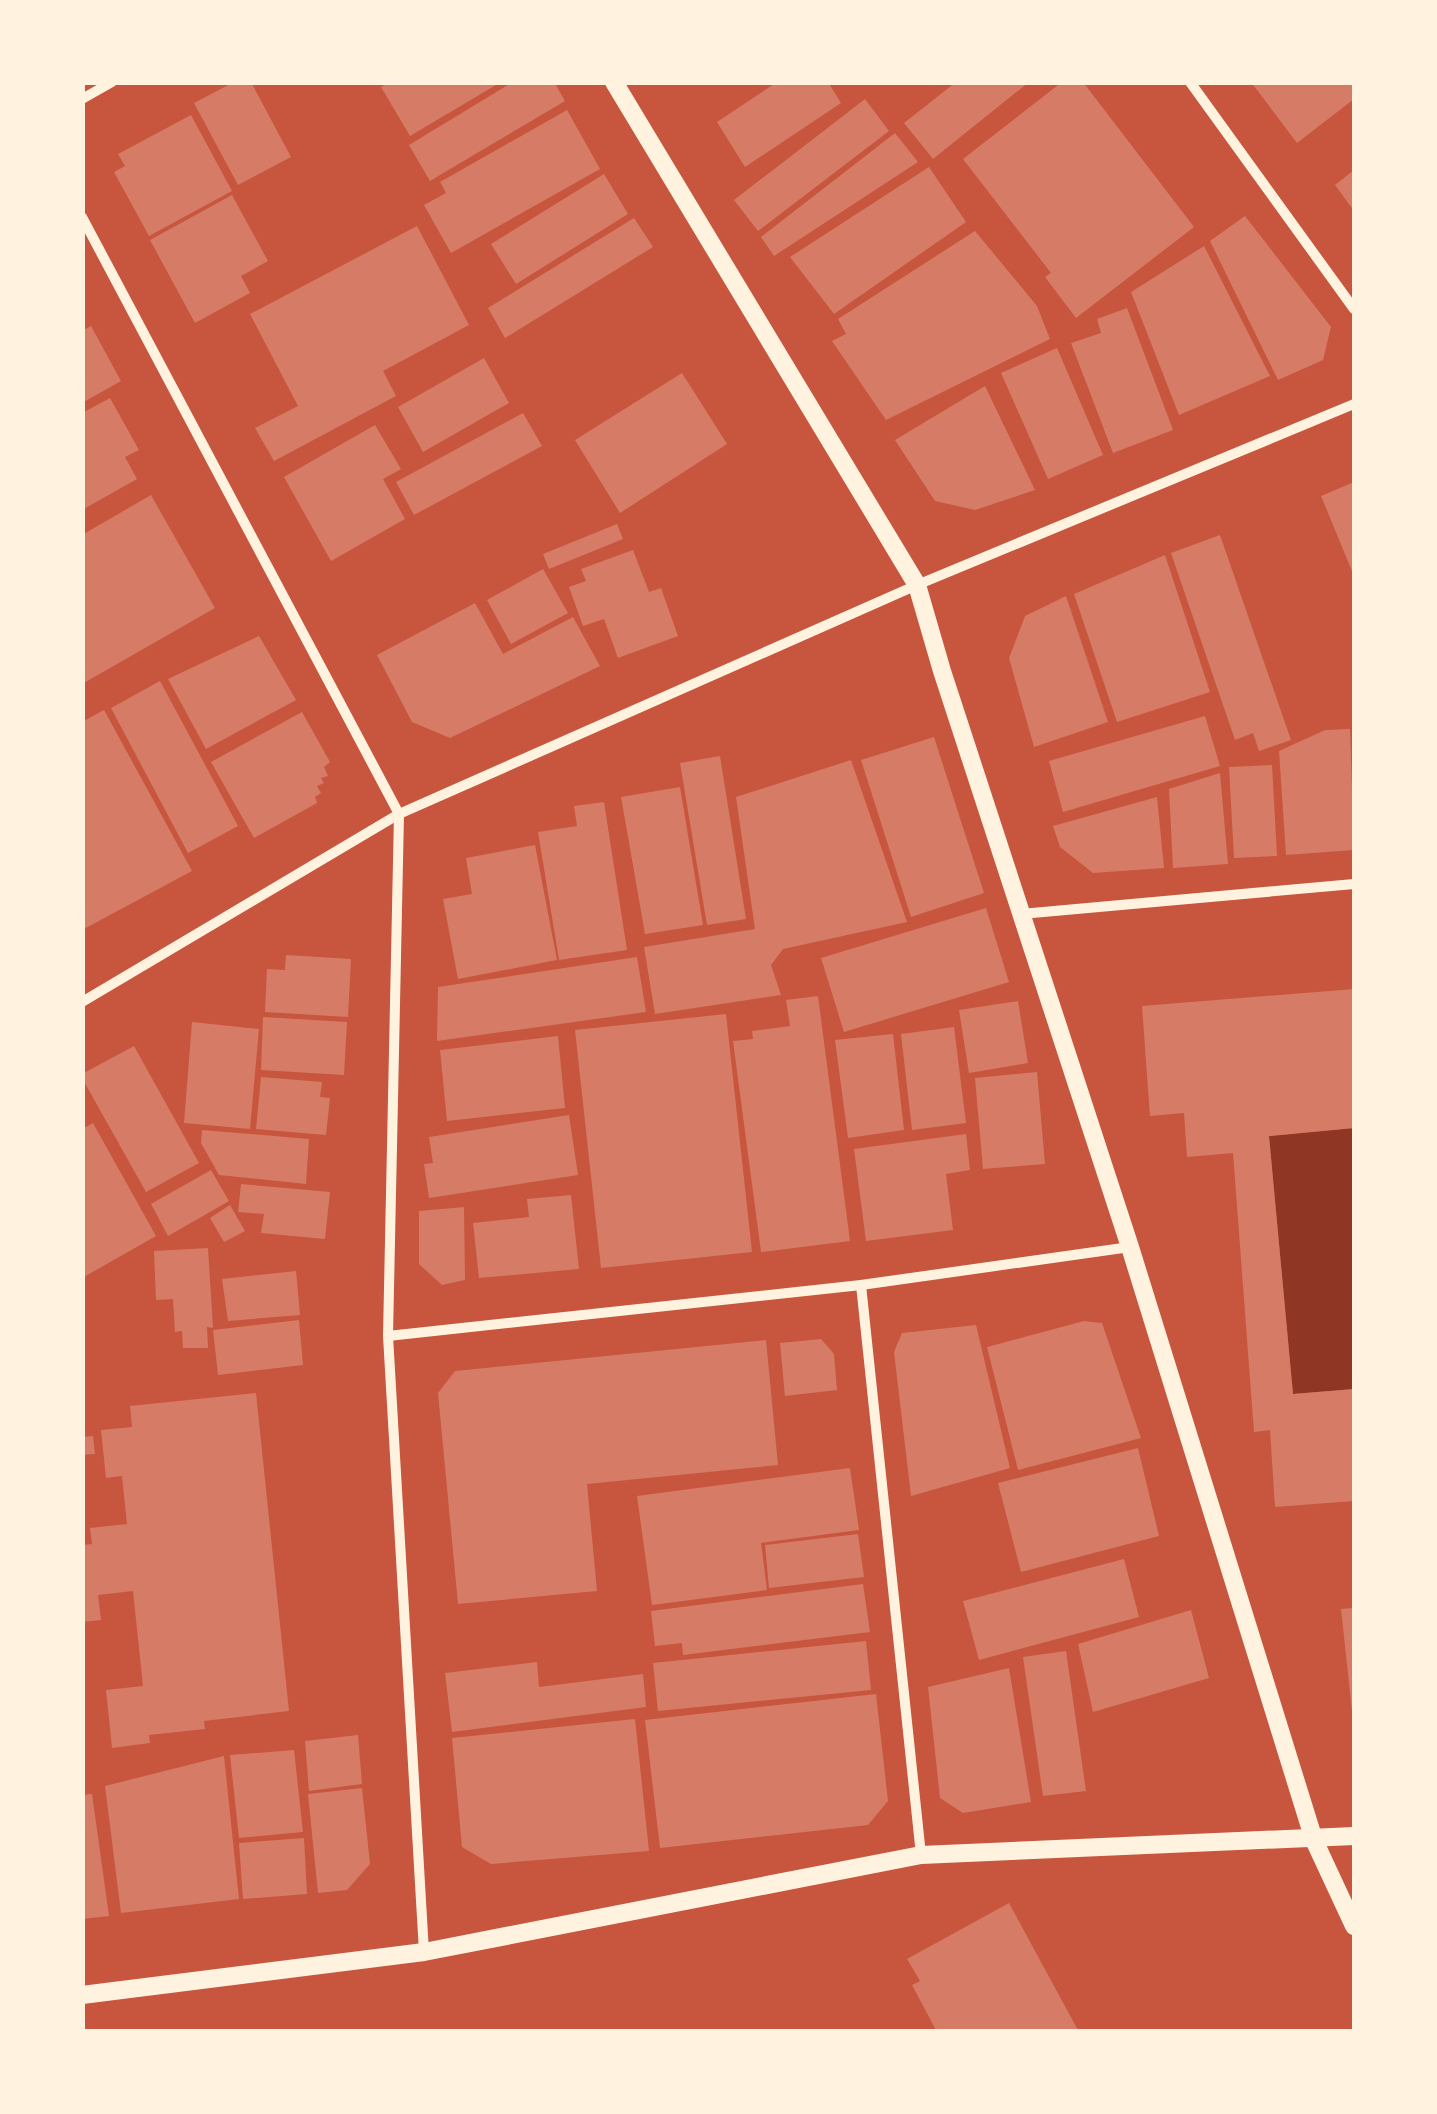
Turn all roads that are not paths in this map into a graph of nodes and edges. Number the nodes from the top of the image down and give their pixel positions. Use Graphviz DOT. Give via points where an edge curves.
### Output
graph roads {
  1 [pos="112,82"];
  2 [pos="614,82"];
  3 [pos="1190,82"];
  4 [pos="82,98"];
  5 [pos="82,217"];
  6 [pos="1354,309"];
  7 [pos="1354,404"];
  8 [pos="917,585"];
  9 [pos="399,814"];
  10 [pos="1354,884"];
  11 [pos="1021,914"];
  12 [pos="82,1002"];
  13 [pos="1130,1247"];
  14 [pos="861,1286"];
  15 [pos="388,1336"];
  16 [pos="1354,1836"];
  17 [pos="1314,1840"];
  18 [pos="921,1855"];
  19 [pos="1354,1926"];
  20 [pos="424,1952"];
  21 [pos="82,1995"];
  1 -- 4 [label="street"];
  2 -- 8 [label="street"];
  3 -- 6 [label="street"];
  5 -- 9 [label="street"];
  7 -- 8 [label="street"];
  8 -- 9 [label="street"];
  8 -- 11 [label="street"];
  9 -- 12 [label="street"];
  9 -- 15 [label="street"];
  10 -- 11 [label="street"];
  11 -- 13 [label="street"];
  13 -- 14 [label="street"];
  13 -- 17 [label="street"];
  14 -- 15 [label="street"];
  14 -- 18 [label="street"];
  15 -- 20 [label="street"];
  16 -- 17 [label="street"];
  17 -- 18 [label="street"];
  17 -- 19 [label="street"];
  18 -- 20 [label="street"];
  20 -- 21 [label="street"];
}
